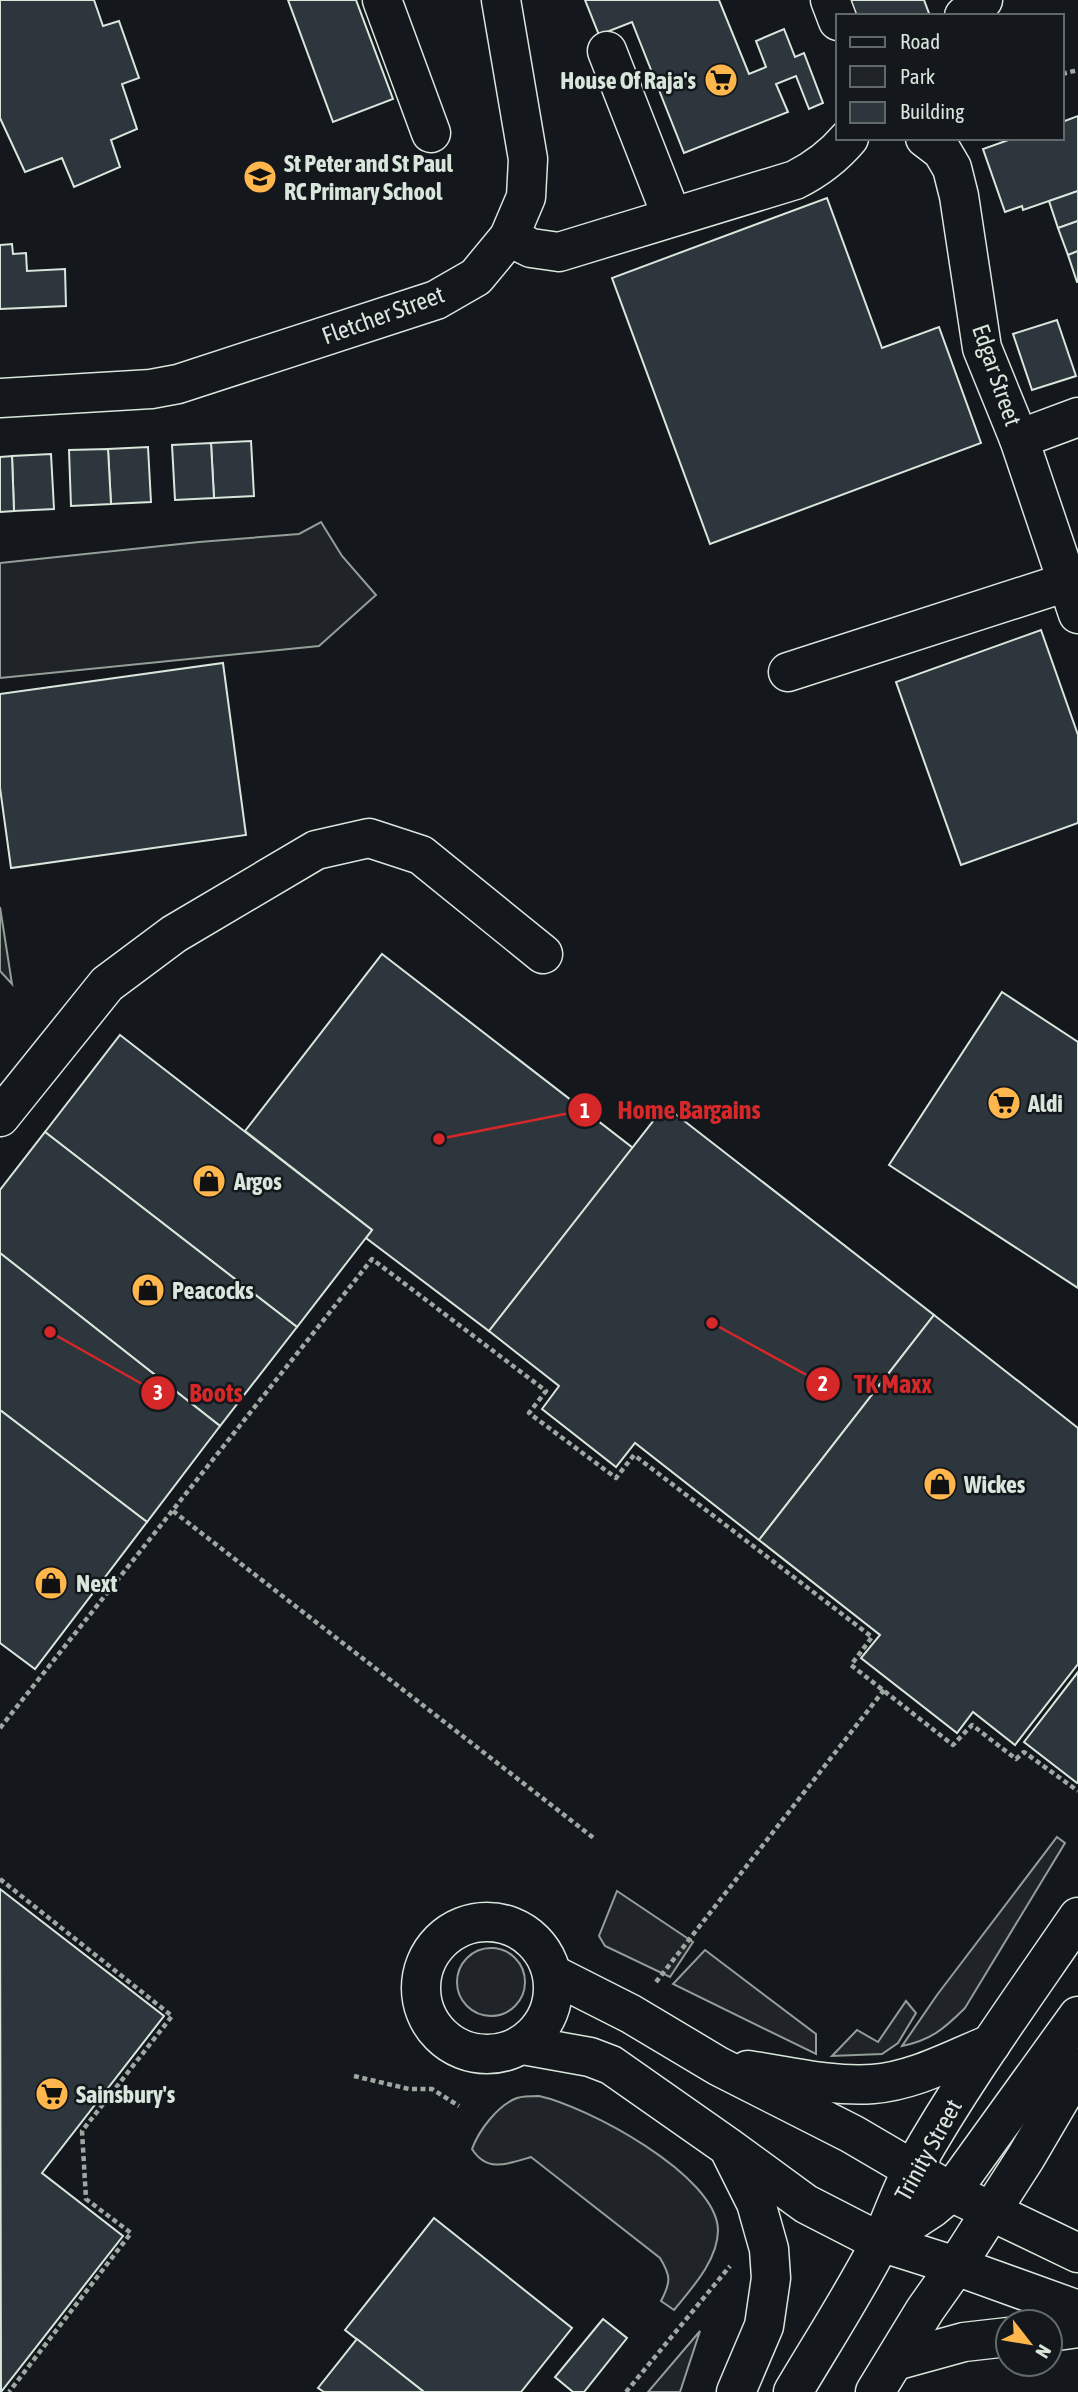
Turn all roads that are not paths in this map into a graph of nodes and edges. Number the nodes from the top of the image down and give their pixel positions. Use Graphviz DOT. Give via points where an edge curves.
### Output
graph roads {
  1 [pos="382,0"];
  2 [pos="501,0"];
  3 [pos="983,0"];
  4 [pos="966,14"];
  5 [pos="607,51"];
  6 [pos="431,133"];
  7 [pos="847,140"];
  8 [pos="928,140"];
  9 [pos="671,217"];
  10 [pos="509,237"];
  11 [pos="0,398"];
  12 [pos="1078,416"];
  13 [pos="1019,439"];
  14 [pos="1073,598"];
  15 [pos="788,672"];
  16 [pos="543,954"];
  17 [pos="0,1117"];
  18 [pos="1078,1917"];
  19 [pos="552,1974"];
  20 [pos="1078,2016"];
  21 [pos="991,2044"];
  22 [pos="523,2045"];
  23 [pos="718,2066"];
  24 [pos="1078,2068"];
  25 [pos="728,2147"];
  26 [pos="912,2170"];
  27 [pos="951,2192"];
  28 [pos="991,2212"];
  29 [pos="880,2242"];
  30 [pos="1078,2253"];
  31 [pos="956,2266"];
  32 [pos="1078,2310"];
  33 [pos="994,2339"];
  34 [pos="885,2376"];
  35 [pos="736,2392"];
  36 [pos="793,2392"];
  1 -- 6 [label="street"];
  2 -- 10 [label="street, Fletcher Street" via="528,159 526,197"];
  3 -- 4 [label="street"];
  5 -- 9 [label="street"];
  7 -- 9 [label="street" via="817,170 795,180"];
  8 -- 13 [label="street, Edgar Street" via="942,151 952,168 980,340"];
  9 -- 10 [label="street" via="559,252 531,248"];
  10 -- 11 [label="street, Fletcher Street" via="476,277 436,300 191,380 150,389"];
  12 -- 13 [label="street"];
  13 -- 14 [label="street, Edgar Street"];
  14 -- 15 [label="street"];
  16 -- 17 [label="street" via="421,855 369,838 316,850 174,934 107,985"];
  18 -- 21 [label="street, Trinity Street"];
  19 -- 22 [label="street" via="554,1995 549,2015"];
  19 -- 22 [label="street" via="531,1938 512,1926 489,1922 476,1922 441,1940 424,1967 423,2007 440,2036 458,2049 478,2055"];
  19 -- 23 [label="street"];
  20 -- 27 [label="street"];
  21 -- 23 [label="street" via="909,2077 876,2084"];
  21 -- 26 [label="street, Trinity Street"];
  22 -- 25 [label="street" via="590,2057 611,2066"];
  23 -- 26 [label="street"];
  24 -- 28 [label="street"];
  25 -- 29 [label="street" via="806,2204"];
  25 -- 35 [label="street" via="756,2203 769,2249 771,2278 764,2326"];
  26 -- 27 [label="street"];
  26 -- 29 [label="street, Trinity Street"];
  27 -- 28 [label="street"];
  27 -- 29 [label="street"];
  28 -- 30 [label="street"];
  28 -- 31 [label="street"];
  29 -- 31 [label="street"];
  29 -- 36 [label="street, Trinity Street"];
  31 -- 32 [label="street"];
  31 -- 34 [label="street"];
  33 -- 34 [label="street" via="964,2342"];
}
